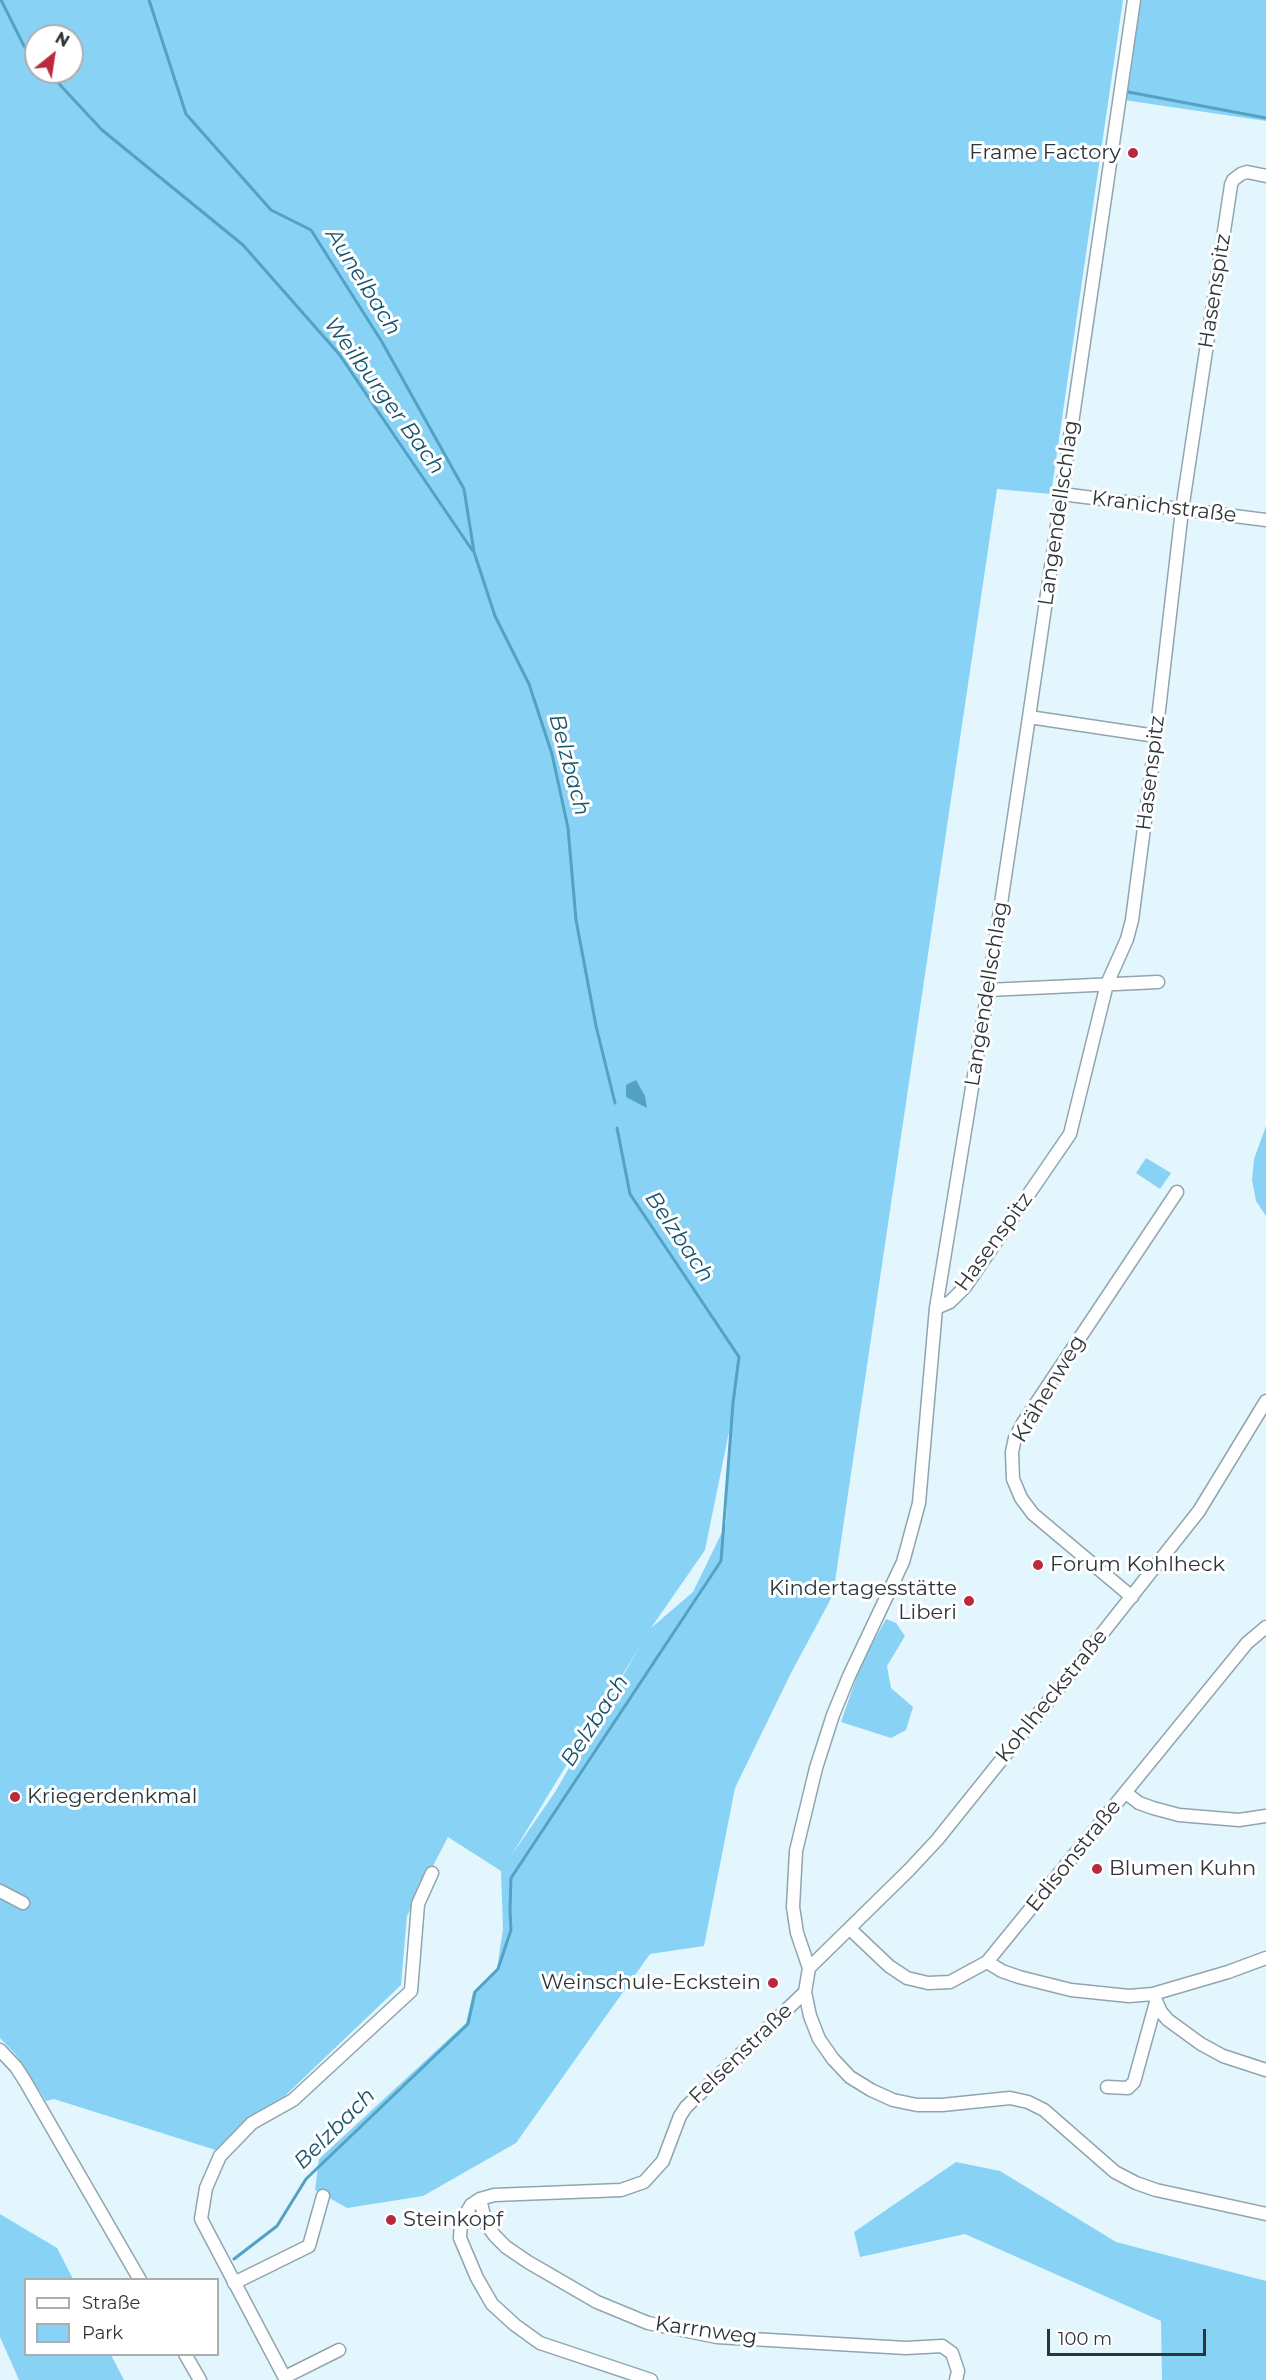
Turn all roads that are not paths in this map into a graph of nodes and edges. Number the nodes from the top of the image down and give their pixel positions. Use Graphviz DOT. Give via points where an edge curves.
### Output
graph roads {
  1 [pos="1134,0"];
  2 [pos="1266,176"];
  3 [pos="1062,494"];
  4 [pos="1182,510"];
  5 [pos="1266,520"];
  6 [pos="1029,717"];
  7 [pos="1156,736"];
  8 [pos="1158,982"];
  9 [pos="1107,984"];
  10 [pos="988,990"];
  11 [pos="1178,1192"];
  12 [pos="936,1308"];
  13 [pos="1266,1401"];
  14 [pos="1132,1597"];
  15 [pos="1266,1627"];
  16 [pos="1126,1793"];
  17 [pos="1266,1816"];
  18 [pos="432,1873"];
  19 [pos="0,1891"];
  20 [pos="23,1903"];
  21 [pos="850,1929"];
  22 [pos="1266,1958"];
  23 [pos="987,1962"];
  24 [pos="809,1968"];
  25 [pos="805,1992"];
  26 [pos="1155,1998"];
  27 [pos="0,2050"];
  28 [pos="1266,2070"];
  29 [pos="1107,2087"];
  30 [pos="323,2196"];
  31 [pos="480,2199"];
  32 [pos="1266,2214"];
  33 [pos="139,2278"];
  34 [pos="234,2283"];
  35 [pos="339,2350"];
  36 [pos="185,2356"];
  37 [pos="286,2379"];
  38 [pos="200,2380"];
  39 [pos="651,2380"];
  40 [pos="956,2380"];
  1 -- 3 [label="street, Langendellschlag"];
  2 -- 4 [label="street, Hasenspitz" via="1247,172 1231,185"];
  3 -- 4 [label="street, Kranichstraße"];
  3 -- 6 [label="street, Langendellschlag"];
  4 -- 5 [label="street, Kranichstraße"];
  4 -- 7 [label="street, Hasenspitz"];
  6 -- 7 [label="street"];
  6 -- 10 [label="street, Langendellschlag"];
  7 -- 9 [label="street, Hasenspitz" via="1132,920"];
  8 -- 9 [label="street"];
  9 -- 10 [label="street"];
  9 -- 12 [label="street, Hasenspitz" via="1070,1134 965,1287 950,1302"];
  10 -- 12 [label="street, Langendellschlag"];
  11 -- 14 [label="street, Krähenweg" via="1023,1423 1011,1452 1013,1479 1033,1514"];
  12 -- 24 [label="street, Langendellschlag" via="919,1503 913,1530 889,1595 866,1637 833,1716 796,1851 792,1907 796,1933"];
  13 -- 14 [label="street, Kohlheckstraße" via="1199,1511"];
  14 -- 21 [label="street, Kohlheckstraße" via="937,1840"];
  15 -- 16 [label="street, Edisonstraße" via="1247,1643"];
  16 -- 17 [label="street" via="1146,1806 1179,1815 1239,1820"];
  16 -- 23 [label="street, Edisonstraße"];
  18 -- 34 [label="street" via="418,1904 411,1991 292,2100 252,2123 220,2156 206,2188 201,2219"];
  19 -- 20 [label="street"];
  21 -- 23 [label="street, Edisonstraße" via="907,1978 928,1983 950,1982"];
  21 -- 24 [label="street, Kohlheckstraße"];
  22 -- 26 [label="street"];
  23 -- 26 [label="street" via="1019,1977 1071,1990"];
  24 -- 25 [label="street"];
  25 -- 31 [label="street, Felsenstraße" via="686,2108 663,2161 644,2182 621,2190 494,2195"];
  25 -- 32 [label="street" via="810,2016 824,2046 850,2077 871,2090 917,2105 1011,2098 1028,2102 1044,2110 1115,2172 1137,2183"];
  26 -- 28 [label="street" via="1168,2020 1201,2044"];
  26 -- 29 [label="street" via="1134,2082 1128,2088"];
  27 -- 33 [label="street" via="25,2081"];
  30 -- 34 [label="street" via="309,2246"];
  31 -- 39 [label="street" via="464,2213 459,2229 463,2248 492,2304 540,2343"];
  31 -- 40 [label="street, Karrnweg" via="486,2224 506,2247 597,2302 648,2324 717,2337 906,2348 942,2346 952,2353 958,2371"];
  34 -- 37 [label="street"];
  35 -- 37 [label="street"];
  36 -- 38 [label="street"];
}
